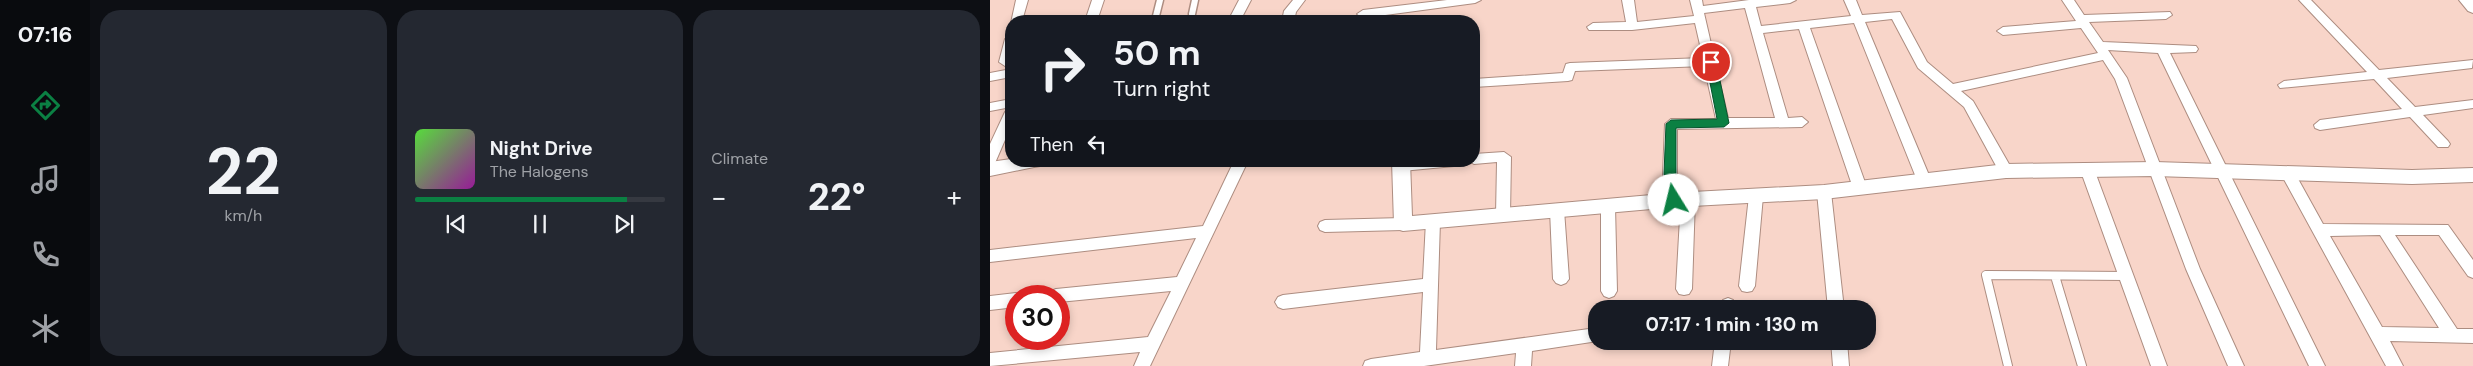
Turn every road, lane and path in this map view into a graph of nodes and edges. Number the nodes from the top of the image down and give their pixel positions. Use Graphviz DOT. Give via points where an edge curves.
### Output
graph roads {
  1 [pos="1022,0"];
  2 [pos="1098,0"];
  3 [pos="1160,0"];
  4 [pos="1195,0"];
  5 [pos="1245,0"];
  6 [pos="1299,0"];
  7 [pos="1364,0"];
  8 [pos="1475,0"];
  9 [pos="1628,0"];
  10 [pos="1790,0"];
  11 [pos="1850,0"];
  12 [pos="2068,0"];
  13 [pos="2305,0"];
  14 [pos="2466,0"];
  15 [pos="1749,4"];
  16 [pos="2473,8"];
  17 [pos="1697,9"];
  18 [pos="1192,14"];
  19 [pos="1018,15"];
  20 [pos="1093,15"];
  21 [pos="1156,15"];
  22 [pos="1237,15"];
  23 [pos="1289,15"];
  24 [pos="1363,15"];
  25 [pos="1382,15"];
  26 [pos="2166,15"];
  27 [pos="1858,19"];
  28 [pos="2083,22"];
  29 [pos="1803,25"];
  30 [pos="1632,26"];
  31 [pos="1593,27"];
  32 [pos="1756,30"];
  33 [pos="2003,31"];
  34 [pos="2162,49"];
  35 [pos="2192,49"];
  36 [pos="2104,51"];
  37 [pos="1711,62"];
  38 [pos="2472,64"];
  39 [pos="1005,69"];
  40 [pos="2377,75"];
  41 [pos="990,77"];
  42 [pos="1480,83"];
  43 [pos="2284,85"];
  44 [pos="1950,89"];
  45 [pos="1005,104"];
  46 [pos="2473,104"];
  47 [pos="990,107"];
  48 [pos="2413,112"];
  49 [pos="1783,122"];
  50 [pos="1802,122"];
  51 [pos="1724,123"];
  52 [pos="1005,125"];
  53 [pos="2320,125"];
  54 [pos="2443,144"];
  55 [pos="1480,158"];
  56 [pos="990,159"];
  57 [pos="1005,166"];
  58 [pos="1238,167"];
  59 [pos="1402,167"];
  60 [pos="990,169"];
  61 [pos="2087,169"];
  62 [pos="2155,169"];
  63 [pos="2006,170"];
  64 [pos="2220,170"];
  65 [pos="2287,172"];
  66 [pos="2473,175"];
  67 [pos="1924,180"];
  68 [pos="1860,188"];
  69 [pos="1824,192"];
  70 [pos="1756,196"];
  71 [pos="1681,199"];
  72 [pos="1608,206"];
  73 [pos="1557,210"];
  74 [pos="1503,215"];
  75 [pos="1432,221"];
  76 [pos="1402,224"];
  77 [pos="1325,226"];
  78 [pos="2319,230"];
  79 [pos="2384,230"];
  80 [pos="1207,232"];
  81 [pos="990,256"];
  82 [pos="2473,272"];
  83 [pos="2055,276"];
  84 [pos="2126,276"];
  85 [pos="1561,279"];
  86 [pos="1182,283"];
  87 [pos="1431,285"];
  88 [pos="1747,286"];
  89 [pos="1684,289"];
  90 [pos="1609,291"];
  91 [pos="1070,295"];
  92 [pos="1835,300"];
  93 [pos="1005,301"];
  94 [pos="1283,302"];
  95 [pos="990,303"];
  96 [pos="2376,334"];
  97 [pos="1588,336"];
  98 [pos="2453,336"];
  99 [pos="2473,336"];
  100 [pos="1153,344"];
  101 [pos="1524,345"];
  102 [pos="1722,350"];
  103 [pos="1840,350"];
  104 [pos="1428,358"];
  105 [pos="990,360"];
  106 [pos="1142,366"];
  107 [pos="1371,366"];
  108 [pos="1523,366"];
  109 [pos="1720,366"];
  110 [pos="1841,366"];
  111 [pos="2008,366"];
  112 [pos="2082,366"];
  113 [pos="2159,366"];
  114 [pos="2236,366"];
  115 [pos="2317,366"];
  116 [pos="2395,366"];
  1 -- 19 [label="street"];
  2 -- 20 [label="street"];
  3 -- 21 [label="lane"];
  4 -- 18 [label="lane"];
  5 -- 22 [label="street"];
  6 -- 23 [label="street"];
  7 -- 24 [label="street"];
  8 -- 25 [label="street"];
  9 -- 30 [label="street"];
  10 -- 15 [label="street"];
  11 -- 27 [label="street"];
  12 -- 28 [label="street"];
  13 -- 40 [label="street"];
  14 -- 16 [label="street"];
  15 -- 17 [label="street"];
  15 -- 32 [label="street"];
  17 -- 30 [label="street"];
  17 -- 37 [label="street"];
  26 -- 28 [label="street"];
  27 -- 29 [label="street"];
  27 -- 44 [label="street" via="1896,15 1922,65"];
  27 -- 67 [label="street"];
  28 -- 33 [label="street"];
  28 -- 36 [label="street"];
  29 -- 32 [label="street"];
  29 -- 68 [label="street"];
  30 -- 31 [label="street"];
  32 -- 49 [label="street"];
  34 -- 35 [label="street"];
  34 -- 36 [label="street"];
  34 -- 64 [label="street"];
  36 -- 44 [label="street"];
  36 -- 62 [label="street" via="2121,78"];
  37 -- 42 [label="street" via="1570,67 1568,77"];
  37 -- 51 [label="street"];
  38 -- 40 [label="street"];
  39 -- 41 [label="street"];
  40 -- 43 [label="street"];
  40 -- 48 [label="street"];
  44 -- 63 [label="street" via="1969,104"];
  45 -- 47 [label="street"];
  46 -- 48 [label="street"];
  48 -- 53 [label="street"];
  48 -- 54 [label="street"];
  49 -- 50 [label="street"];
  49 -- 51 [label="street"];
  51 -- 71 [label="street" via="1671,124 1670,174"];
  52 -- 56 [label="street"];
  55 -- 74 [label="street" via="1504,156"];
  57 -- 60 [label="street"];
  58 -- 80 [label="street"];
  59 -- 76 [label="street"];
  61 -- 62 [label="street"];
  61 -- 63 [label="street"];
  61 -- 84 [label="street"];
  62 -- 64 [label="street"];
  62 -- 114 [label="street" via="2193,269"];
  63 -- 67 [label="street"];
  64 -- 65 [label="street"];
  64 -- 115 [label="street"];
  65 -- 66 [label="street" via="2412,177"];
  65 -- 78 [label="street"];
  67 -- 68 [label="street"];
  68 -- 69 [label="street"];
  69 -- 70 [label="street"];
  69 -- 92 [label="street"];
  70 -- 71 [label="street"];
  70 -- 88 [label="street"];
  71 -- 72 [label="street"];
  71 -- 89 [label="street"];
  72 -- 73 [label="street"];
  72 -- 90 [label="street"];
  73 -- 74 [label="street"];
  73 -- 85 [label="street"];
  74 -- 75 [label="street"];
  75 -- 76 [label="street"];
  75 -- 87 [label="street"];
  76 -- 77 [label="street"];
  78 -- 79 [label="street"];
  78 -- 96 [label="street"];
  79 -- 82 [label="street" via="2443,229"];
  79 -- 98 [label="street"];
  80 -- 81 [label="street"];
  80 -- 86 [label="street"];
  83 -- 84 [label="lane"];
  83 -- 111 [label="lane" via="1986,275"];
  83 -- 112 [label="lane"];
  84 -- 113 [label="street"];
  86 -- 91 [label="street"];
  86 -- 100 [label="street"];
  87 -- 94 [label="street"];
  87 -- 104 [label="street"];
  93 -- 95 [label="street"];
  96 -- 98 [label="street"];
  96 -- 116 [label="street"];
  97 -- 101 [label="street"];
  98 -- 99 [label="street"];
  100 -- 105 [label="street"];
  100 -- 106 [label="street"];
  101 -- 104 [label="street"];
  101 -- 108 [label="street"];
  102 -- 109 [label="street"];
  103 -- 110 [label="street"];
  104 -- 107 [label="street"];
}
